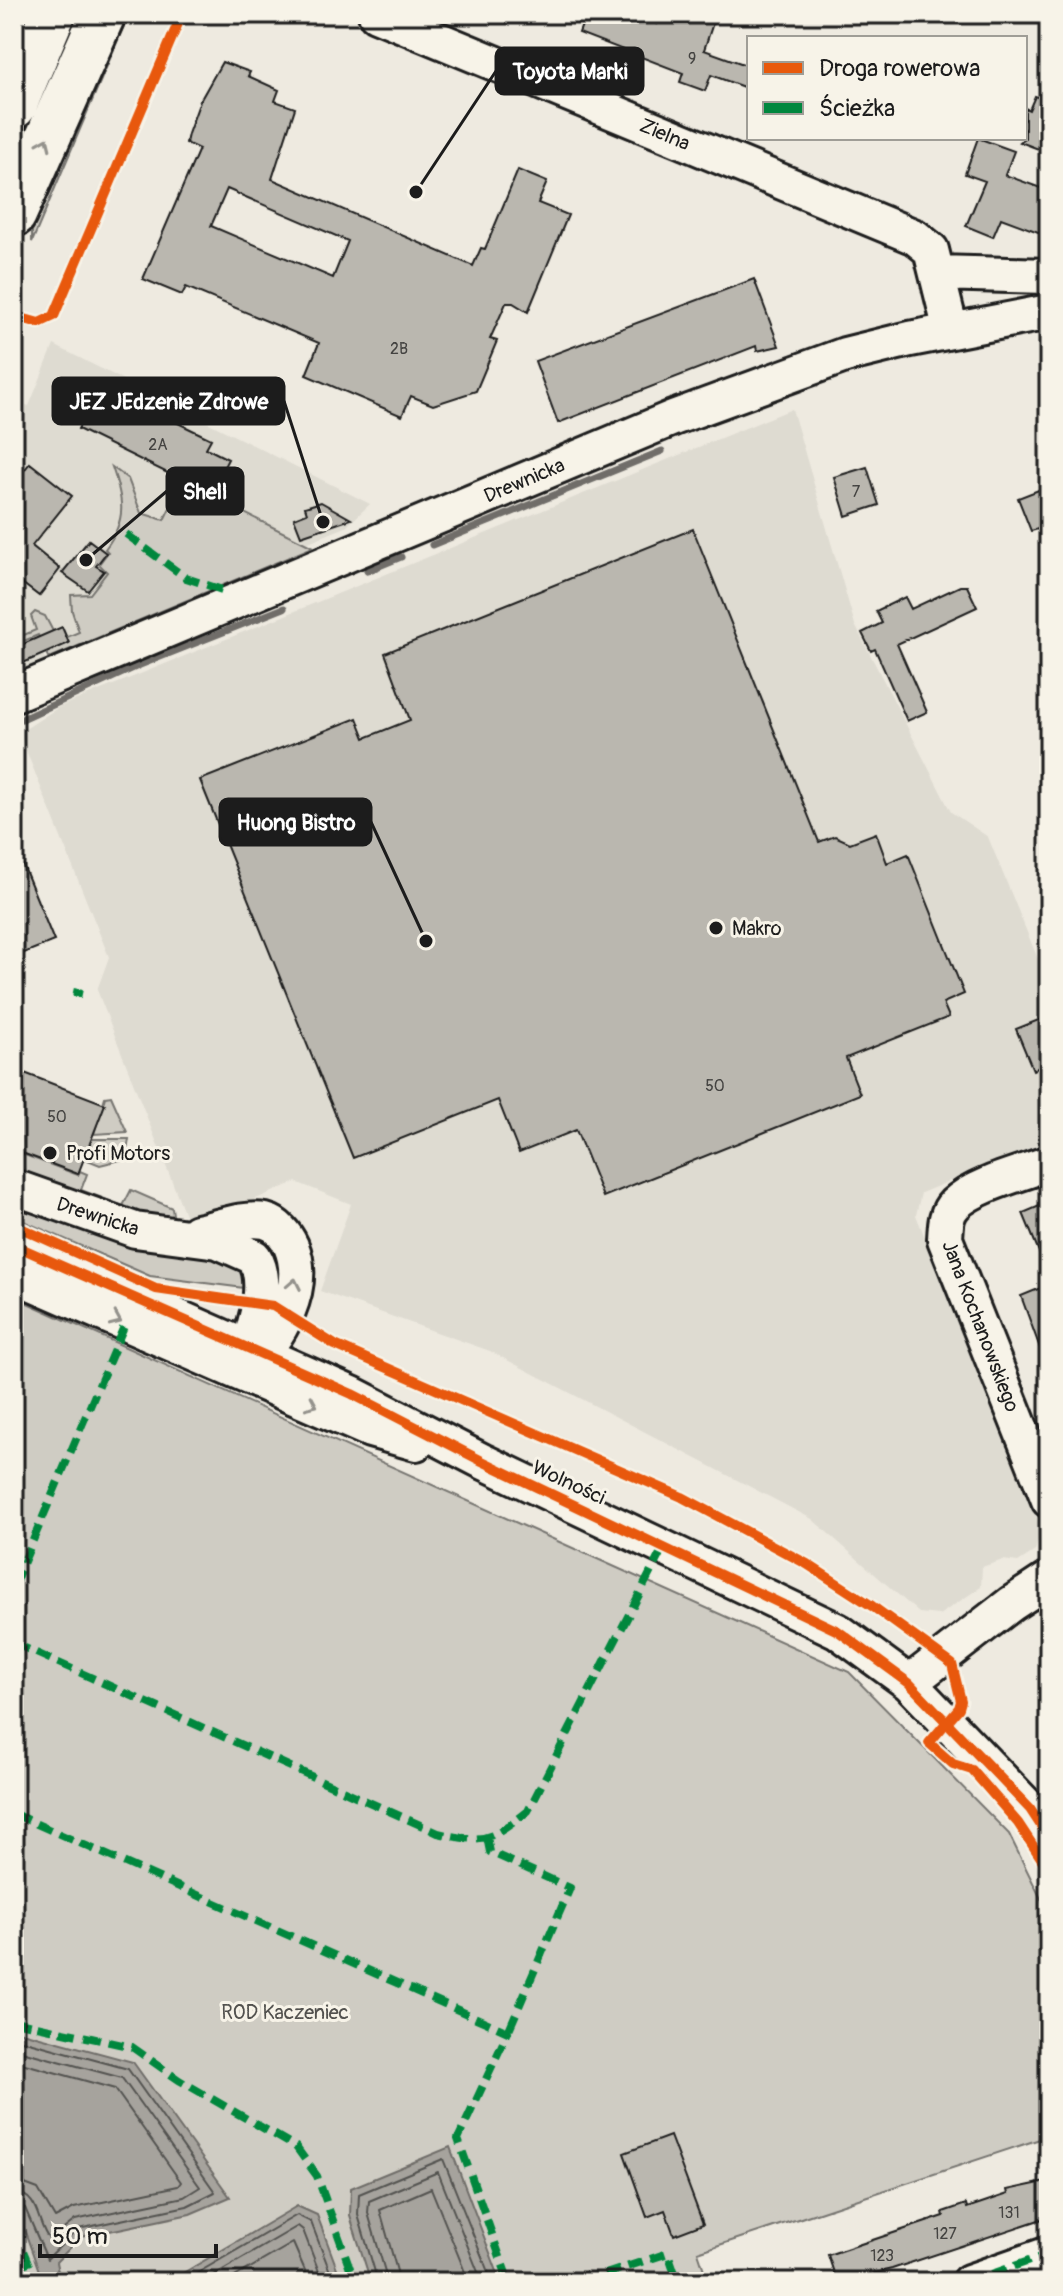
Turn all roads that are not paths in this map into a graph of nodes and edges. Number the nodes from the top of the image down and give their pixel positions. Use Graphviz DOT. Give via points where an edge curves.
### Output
graph roads {
  1 [pos="53,14"];
  2 [pos="103,14"];
  3 [pos="376,14"];
  4 [pos="14,106"];
  5 [pos="14,214"];
  6 [pos="937,273"];
  7 [pos="1049,276"];
  8 [pos="1049,312"];
  9 [pos="951,331"];
  10 [pos="14,694"];
  11 [pos="1049,1163"];
  12 [pos="14,1187"];
  13 [pos="14,1245"];
  14 [pos="14,1275"];
  15 [pos="250,1358"];
  16 [pos="1049,1500"];
  17 [pos="1049,1579"];
  18 [pos="909,1683"];
  19 [pos="1049,1838"];
  20 [pos="1049,2254"];
  21 [pos="969,2282"];
  1 -- 4 [label="main road"];
  5 -- 2 [label="main road, one-way"];
  3 -- 6 [label="street, Zielna" via="915,237 931,250"];
  6 -- 7 [label="street"];
  6 -- 9 [label="street, Zielna"];
  8 -- 9 [label="street, Drewnicka"];
  9 -- 10 [label="street, Drewnicka" via="845,355 756,386"];
  11 -- 16 [label="street, Jana Kochanowskiego" via="955,1204 946,1218 945,1239"];
  12 -- 15 [label="street, Drewnicka" via="135,1230 184,1235 252,1221 280,1229 295,1257 298,1281 277,1331"];
  13 -- 15 [label="street, Wolności"];
  14 -- 15 [label="street, Wolności, one-way"];
  15 -- 18 [label="street, Wolności" via="352,1394 799,1610 838,1631"];
  17 -- 18 [label="street"];
  18 -- 19 [label="street, Wolności" via="1030,1809"];
  20 -- 21 [label="street"];
}
